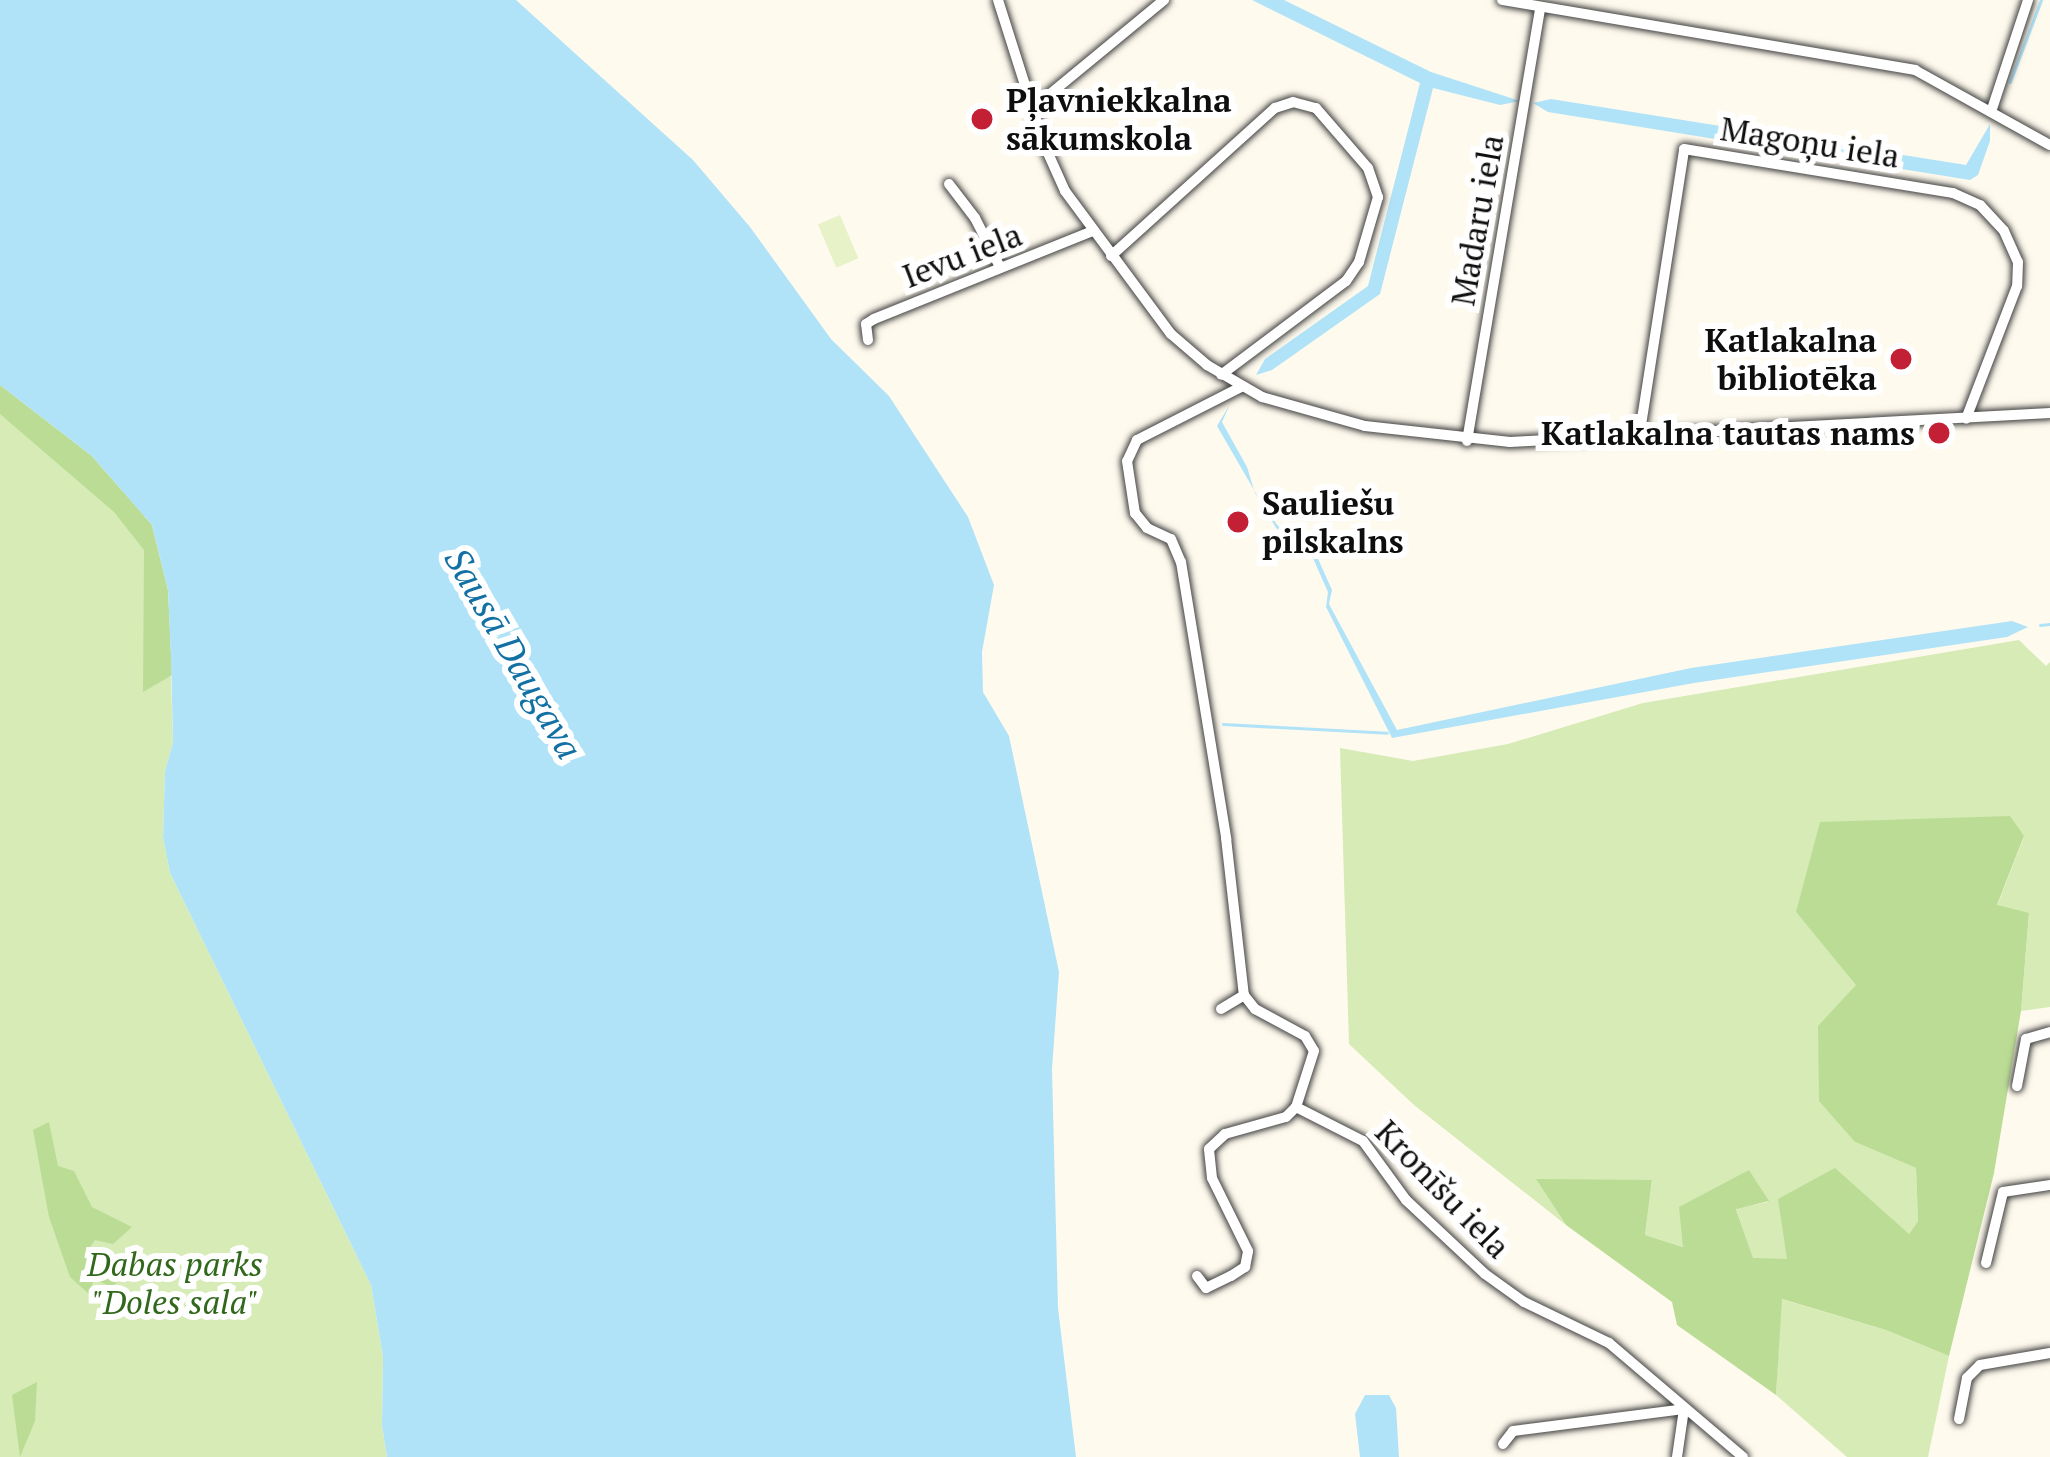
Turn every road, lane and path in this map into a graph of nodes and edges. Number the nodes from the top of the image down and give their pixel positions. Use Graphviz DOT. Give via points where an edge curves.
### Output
graph roads {
  1 [pos="998,0"];
  2 [pos="1164,0"];
  3 [pos="1502,0"];
  4 [pos="2028,0"];
  5 [pos="1540,8"];
  6 [pos="1033,108"];
  7 [pos="1991,112"];
  8 [pos="2050,146"];
  9 [pos="950,184"];
  10 [pos="1094,231"];
  11 [pos="1111,256"];
  12 [pos="1000,267"];
  13 [pos="868,340"];
  14 [pos="1221,375"];
  15 [pos="1240,387"];
  16 [pos="2050,413"];
  17 [pos="1966,419"];
  18 [pos="1640,438"];
  19 [pos="1467,441"];
  20 [pos="1244,995"];
  21 [pos="1221,1009"];
  22 [pos="2050,1031"];
  23 [pos="2017,1086"];
  24 [pos="1296,1108"];
  25 [pos="2050,1185"];
  26 [pos="1986,1263"];
  27 [pos="1197,1276"];
  28 [pos="2050,1353"];
  29 [pos="1684,1408"];
  30 [pos="1959,1419"];
  31 [pos="1503,1444"];
  32 [pos="1677,1457"];
  33 [pos="1743,1457"];
  1 -- 6 [label="street"];
  2 -- 6 [label="street"];
  3 -- 5 [label="street"];
  4 -- 7 [label="street"];
  5 -- 7 [label="street" via="1619,13 1915,70"];
  5 -- 19 [label="street, Madaru iela"];
  6 -- 10 [label="street" via="1065,191"];
  7 -- 8 [label="street"];
  9 -- 12 [label="street"];
  10 -- 11 [label="street"];
  10 -- 12 [label="street, Ievu iela"];
  11 -- 14 [label="street" via="1171,334"];
  11 -- 14 [label="street" via="1275,108 1316,108 1368,168 1378,197 1359,262 1346,281"];
  12 -- 13 [label="street, Ievu iela" via="874,319"];
  14 -- 15 [label="street"];
  15 -- 19 [label="street" via="1365,426"];
  15 -- 20 [label="street" via="1128,449 1135,513 1171,539 1181,562"];
  16 -- 17 [label="street"];
  17 -- 18 [label="street"];
  17 -- 18 [label="street, Magoņu iela" via="2017,286 2018,262 2004,231 1980,205 1953,193 1684,149"];
  18 -- 19 [label="street"];
  20 -- 21 [label="street"];
  20 -- 24 [label="street" via="1311,1042 1316,1060"];
  22 -- 23 [label="street" via="2026,1039"];
  24 -- 27 [label="street" via="1225,1134 1209,1148 1212,1178 1248,1252 1245,1267 1231,1276 1205,1288"];
  24 -- 29 [label="street, Kronīšu iela" via="1363,1141 1406,1200 1485,1274 1609,1343"];
  25 -- 26 [label="street" via="2003,1192"];
  28 -- 30 [label="street" via="1980,1365 1967,1378"];
  29 -- 31 [label="street" via="1513,1431"];
  29 -- 32 [label="street"];
  29 -- 33 [label="street, Kronīšu iela"];
}
